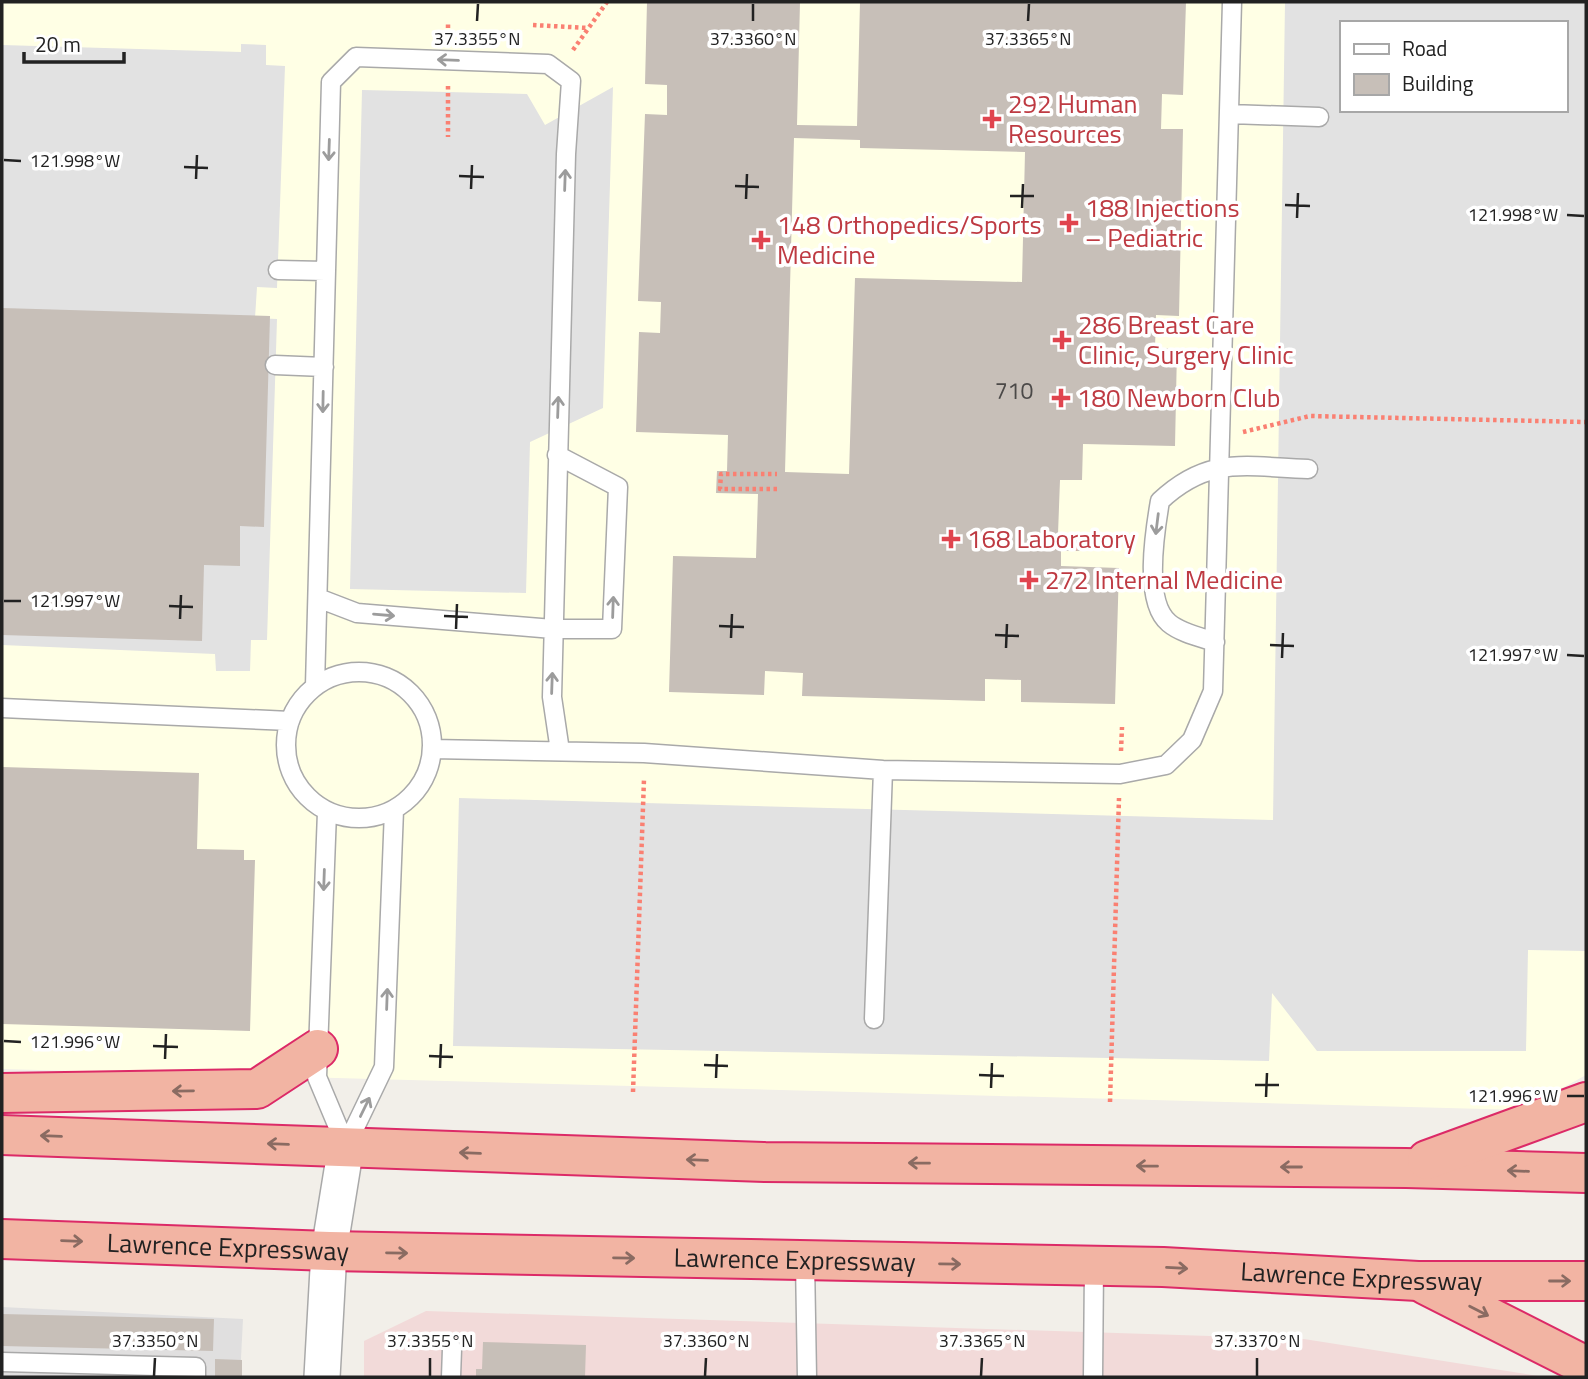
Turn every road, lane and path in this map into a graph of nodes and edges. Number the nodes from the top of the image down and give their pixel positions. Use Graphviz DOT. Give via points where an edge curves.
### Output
graph roads {
  1 [pos="607,2"];
  2 [pos="1232,2"];
  3 [pos="533,25"];
  4 [pos="588,28"];
  5 [pos="559,72"];
  6 [pos="1230,114"];
  7 [pos="1319,117"];
  8 [pos="278,270"];
  9 [pos="325,271"];
  10 [pos="275,365"];
  11 [pos="324,367"];
  12 [pos="1586,422"];
  13 [pos="1218,438"];
  14 [pos="557,455"];
  15 [pos="1219,466"];
  16 [pos="1308,469"];
  17 [pos="777,474"];
  18 [pos="777,489"];
  19 [pos="1049,547"];
  20 [pos="318,598"];
  21 [pos="553,629"];
  22 [pos="1214,642"];
  23 [pos="315,686"];
  24 [pos="2,708"];
  25 [pos="290,721"];
  26 [pos="1122,727"];
  27 [pos="432,749"];
  28 [pos="560,751"];
  29 [pos="644,753"];
  30 [pos="883,770"];
  31 [pos="1119,774"];
  32 [pos="394,810"];
  33 [pos="327,812"];
  34 [pos="874,1019"];
  35 [pos="318,1049"];
  36 [pos="633,1092"];
  37 [pos="2,1093"];
  38 [pos="1110,1102"];
  39 [pos="1586,1102"];
  40 [pos="2,1135"];
  41 [pos="346,1146"];
  42 [pos="1406,1168"];
  43 [pos="1586,1173"];
  44 [pos="2,1238"];
  45 [pos="329,1251"];
  46 [pos="805,1261"];
  47 [pos="1094,1266"];
  48 [pos="1418,1280"];
  49 [pos="1586,1281"];
  50 [pos="452,1349"];
  51 [pos="2,1362"];
  52 [pos="1586,1366"];
  53 [pos="196,1377"];
  54 [pos="322,1377"];
  55 [pos="451,1377"];
  56 [pos="807,1377"];
  57 [pos="1093,1377"];
  1 -- 4 [label="path"];
  2 -- 6 [label="lane"];
  3 -- 4 [label="path"];
  4 -- 5 [label="path"];
  5 -- 9 [label="lane, one-way" via="548,64 356,57 331,82"];
  14 -- 5 [label="lane, one-way" via="571,81"];
  6 -- 7 [label="lane"];
  6 -- 13 [label="lane"];
  8 -- 9 [label="lane"];
  9 -- 11 [label="lane"];
  10 -- 11 [label="lane"];
  11 -- 20 [label="lane, one-way"];
  12 -- 13 [label="path" via="1310,416"];
  13 -- 15 [label="lane"];
  14 -- 21 [label="lane"];
  21 -- 14 [label="lane, one-way" via="612,629 618,486"];
  15 -- 16 [label="lane"];
  15 -- 22 [label="lane"];
  15 -- 22 [label="lane, one-way" via="1179,483 1160,501 1153,590 1157,608 1168,623"];
  17 -- 18 [label="path" via="721,474 720,489"];
  19 -- 19 [label="path" via="1048,537 1078,537 1078,548"];
  20 -- 21 [label="lane, one-way" via="357,613"];
  20 -- 23 [label="lane"];
  28 -- 21 [label="lane, one-way" via="552,697"];
  22 -- 31 [label="lane" via="1213,691 1192,740 1166,765"];
  23 -- 25 [label="lane"];
  23 -- 27 [label="lane" via="351,672 390,678 419,704 428,722"];
  24 -- 25 [label="lane"];
  25 -- 33 [label="lane" via="287,759 295,780 308,799"];
  26 -- 31 [label="path"];
  27 -- 28 [label="lane"];
  27 -- 32 [label="lane" via="423,781"];
  28 -- 29 [label="lane"];
  29 -- 30 [label="lane"];
  29 -- 36 [label="path"];
  30 -- 31 [label="lane"];
  30 -- 34 [label="lane"];
  31 -- 38 [label="path"];
  32 -- 33 [label="lane" via="360,818"];
  41 -- 32 [label="lane, one-way" via="384,1068"];
  33 -- 35 [label="lane, one-way"];
  35 -- 37 [label="highway, one-way" via="257,1089"];
  35 -- 41 [label="lane" via="317,1077"];
  39 -- 42 [label="highway"];
  41 -- 40 [label="highway, one-way"];
  42 -- 41 [label="highway, one-way" via="765,1162"];
  41 -- 45 [label="street"];
  43 -- 42 [label="highway, one-way"];
  44 -- 45 [label="highway, Lawrence Expressway, one-way"];
  45 -- 46 [label="highway, Lawrence Expressway, one-way"];
  45 -- 54 [label="street"];
  46 -- 47 [label="highway, Lawrence Expressway, one-way"];
  46 -- 56 [label="lane"];
  47 -- 48 [label="highway, Lawrence Expressway, one-way"];
  47 -- 57 [label="lane"];
  48 -- 49 [label="highway, Lawrence Expressway, one-way"];
  48 -- 52 [label="highway, one-way"];
  50 -- 55 [label="lane"];
  51 -- 53 [label="lane" via="196,1367"];
}
